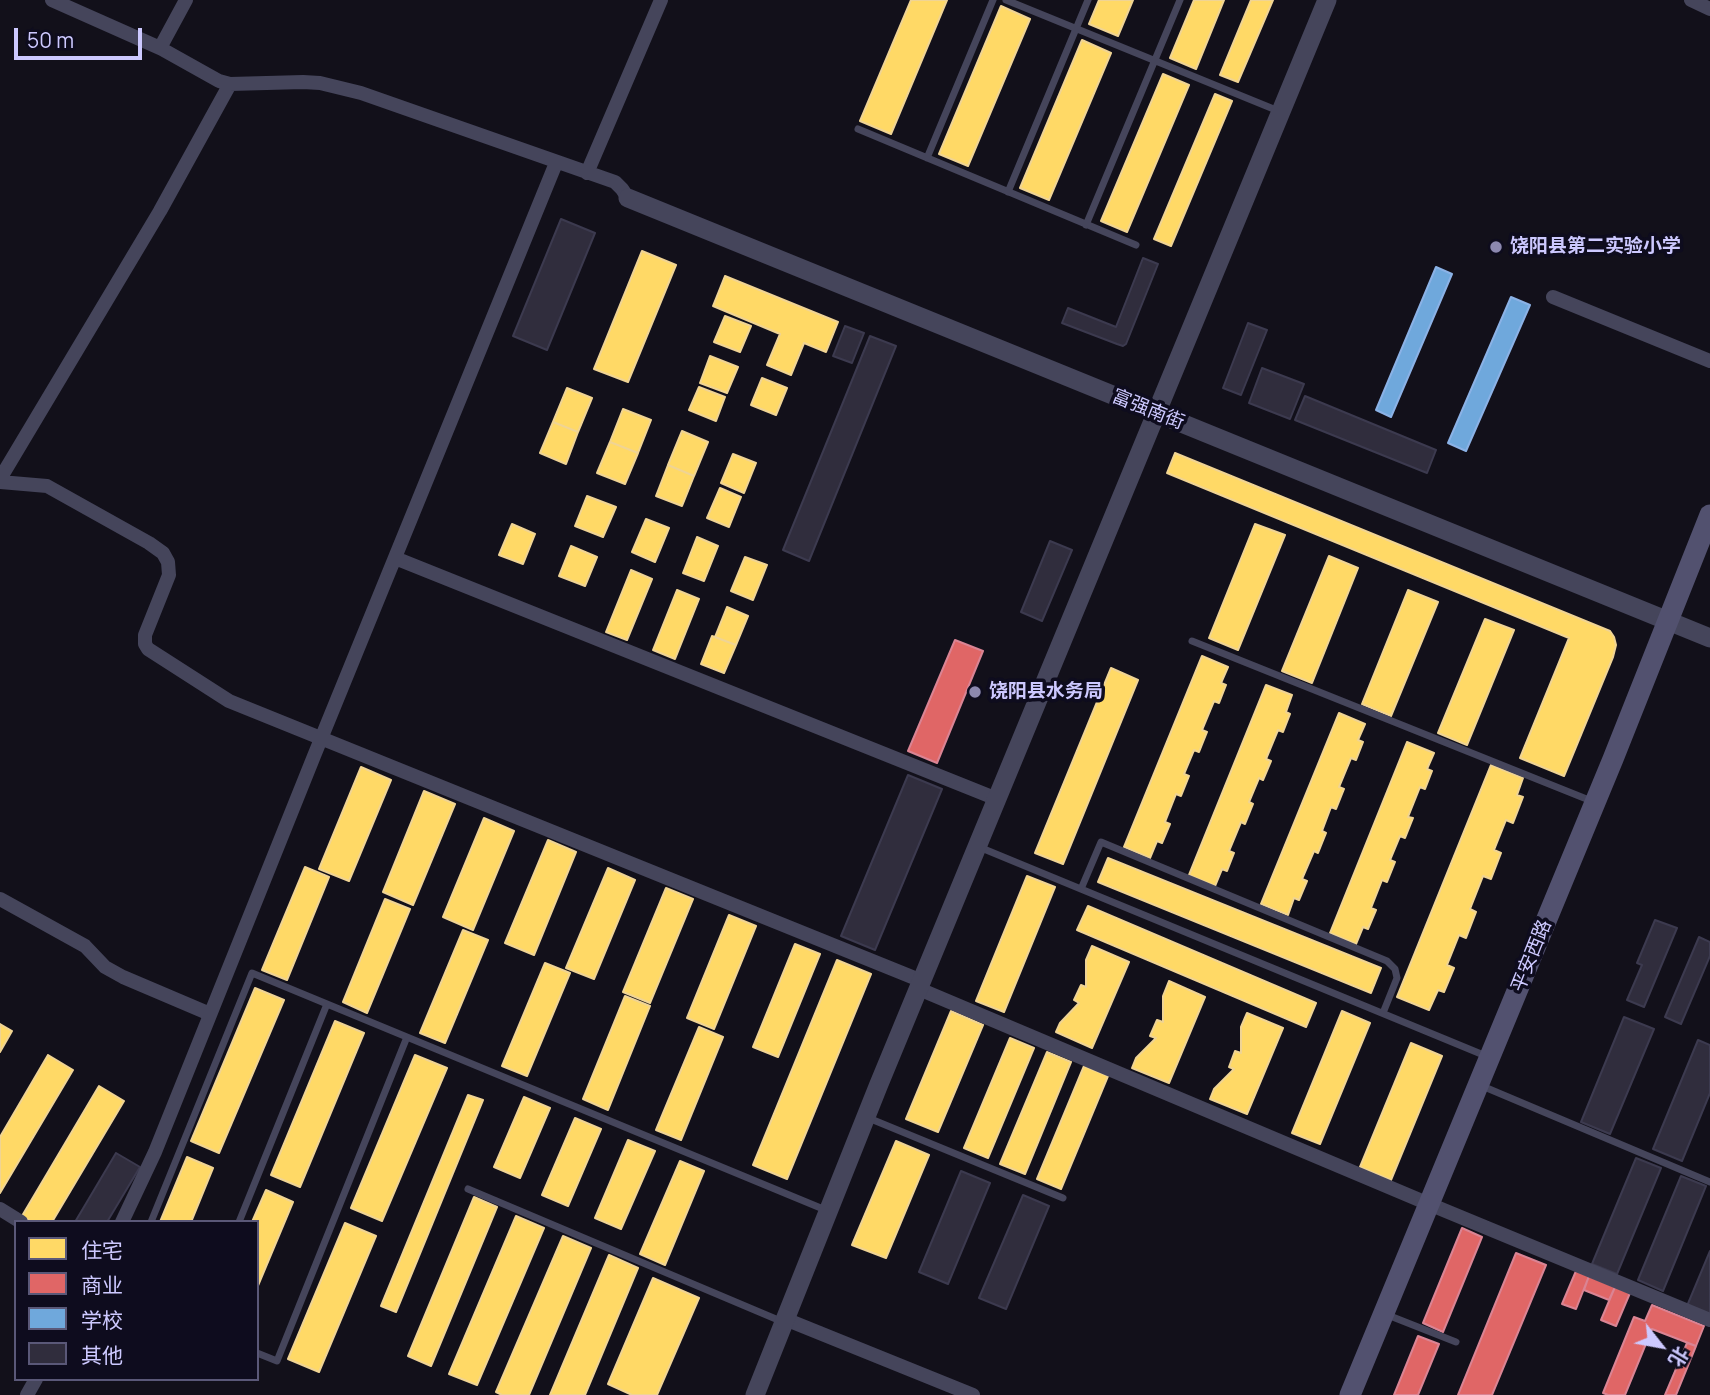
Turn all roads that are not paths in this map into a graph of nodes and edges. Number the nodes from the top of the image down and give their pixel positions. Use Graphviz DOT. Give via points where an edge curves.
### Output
graph roads {
  1 [pos="52,0"];
  2 [pos="186,0"];
  3 [pos="661,0"];
  4 [pos="993,0"];
  5 [pos="1006,0"];
  6 [pos="1088,0"];
  7 [pos="1180,0"];
  8 [pos="1326,0"];
  9 [pos="1691,0"];
  10 [pos="1710,9"];
  11 [pos="1076,29"];
  12 [pos="160,48"];
  13 [pos="1155,61"];
  14 [pos="230,84"];
  15 [pos="1281,112"];
  16 [pos="858,130"];
  17 [pos="927,158"];
  18 [pos="556,163"];
  19 [pos="587,173"];
  20 [pos="1008,192"];
  21 [pos="628,198"];
  22 [pos="1086,225"];
  23 [pos="1136,245"];
  24 [pos="1553,297"];
  25 [pos="1710,361"];
  26 [pos="1157,413"];
  27 [pos="0,481"];
  28 [pos="1710,515"];
  29 [pos="395,558"];
  30 [pos="1668,621"];
  31 [pos="1710,638"];
  32 [pos="1192,641"];
  33 [pos="322,738"];
  34 [pos="997,799"];
  35 [pos="1595,802"];
  36 [pos="978,847"];
  37 [pos="1081,889"];
  38 [pos="0,899"];
  39 [pos="920,985"];
  40 [pos="327,1004"];
  41 [pos="1383,1013"];
  42 [pos="210,1014"];
  43 [pos="407,1037"];
  44 [pos="1490,1057"];
  45 [pos="1478,1085"];
  46 [pos="866,1117"];
  47 [pos="1710,1182"];
  48 [pos="468,1189"];
  49 [pos="1063,1198"];
  50 [pos="1429,1205"];
  51 [pos="0,1209"];
  52 [pos="828,1212"];
  53 [pos="18,1220"];
  54 [pos="123,1220"];
  55 [pos="152,1220"];
  56 [pos="240,1220"];
  57 [pos="1384,1313"];
  58 [pos="1710,1320"];
  59 [pos="785,1321"];
  60 [pos="1456,1342"];
  61 [pos="259,1354"];
  62 [pos="755,1395"];
  63 [pos="973,1395"];
  64 [pos="1350,1395"];
  1 -- 12 [label="street"];
  2 -- 12 [label="street"];
  3 -- 19 [label="street"];
  4 -- 17 [label="lane"];
  5 -- 11 [label="lane"];
  6 -- 11 [label="lane"];
  7 -- 13 [label="lane"];
  8 -- 15 [label="street"];
  9 -- 10 [label="street"];
  11 -- 13 [label="lane"];
  11 -- 20 [label="lane"];
  12 -- 14 [label="street"];
  13 -- 15 [label="lane"];
  13 -- 22 [label="lane"];
  14 -- 18 [label="street" via="320,83 361,93"];
  14 -- 27 [label="street"];
  15 -- 26 [label="street"];
  16 -- 17 [label="lane"];
  17 -- 20 [label="lane"];
  18 -- 19 [label="street"];
  18 -- 29 [label="street"];
  19 -- 21 [label="street" via="615,182"];
  20 -- 22 [label="lane"];
  21 -- 26 [label="street, 富强南街"];
  22 -- 23 [label="lane"];
  24 -- 25 [label="street"];
  26 -- 30 [label="street, 富强南街"];
  26 -- 34 [label="street"];
  27 -- 33 [label="street" via="47,486 163,553 169,575 145,635 148,649 229,701"];
  28 -- 30 [label="main road, 平安西路"];
  29 -- 33 [label="street"];
  29 -- 34 [label="street"];
  30 -- 31 [label="street, 富强南街"];
  30 -- 35 [label="main road, 平安西路"];
  32 -- 35 [label="lane"];
  33 -- 39 [label="street"];
  33 -- 42 [label="street"];
  34 -- 36 [label="street"];
  35 -- 44 [label="main road, 平安西路"];
  36 -- 37 [label="lane"];
  36 -- 39 [label="street"];
  37 -- 41 [label="lane"];
  37 -- 41 [label="lane" via="1101,842 1387,961 1397,978"];
  38 -- 42 [label="street" via="85,946 114,972"];
  39 -- 46 [label="street"];
  39 -- 50 [label="street"];
  40 -- 43 [label="lane"];
  40 -- 55 [label="lane" via="252,973"];
  40 -- 56 [label="lane"];
  41 -- 44 [label="lane"];
  42 -- 54 [label="street"];
  43 -- 52 [label="lane"];
  43 -- 61 [label="lane" via="277,1361"];
  44 -- 45 [label="main road, 平安西路"];
  45 -- 47 [label="lane"];
  45 -- 50 [label="main road, 平安西路"];
  46 -- 49 [label="lane"];
  46 -- 52 [label="street"];
  48 -- 59 [label="lane"];
  50 -- 57 [label="main road, 平安西路"];
  50 -- 58 [label="street"];
  51 -- 53 [label="street"];
  52 -- 59 [label="street"];
  57 -- 60 [label="lane"];
  57 -- 64 [label="main road, 平安西路"];
  59 -- 62 [label="street"];
  59 -- 63 [label="street"];
}
